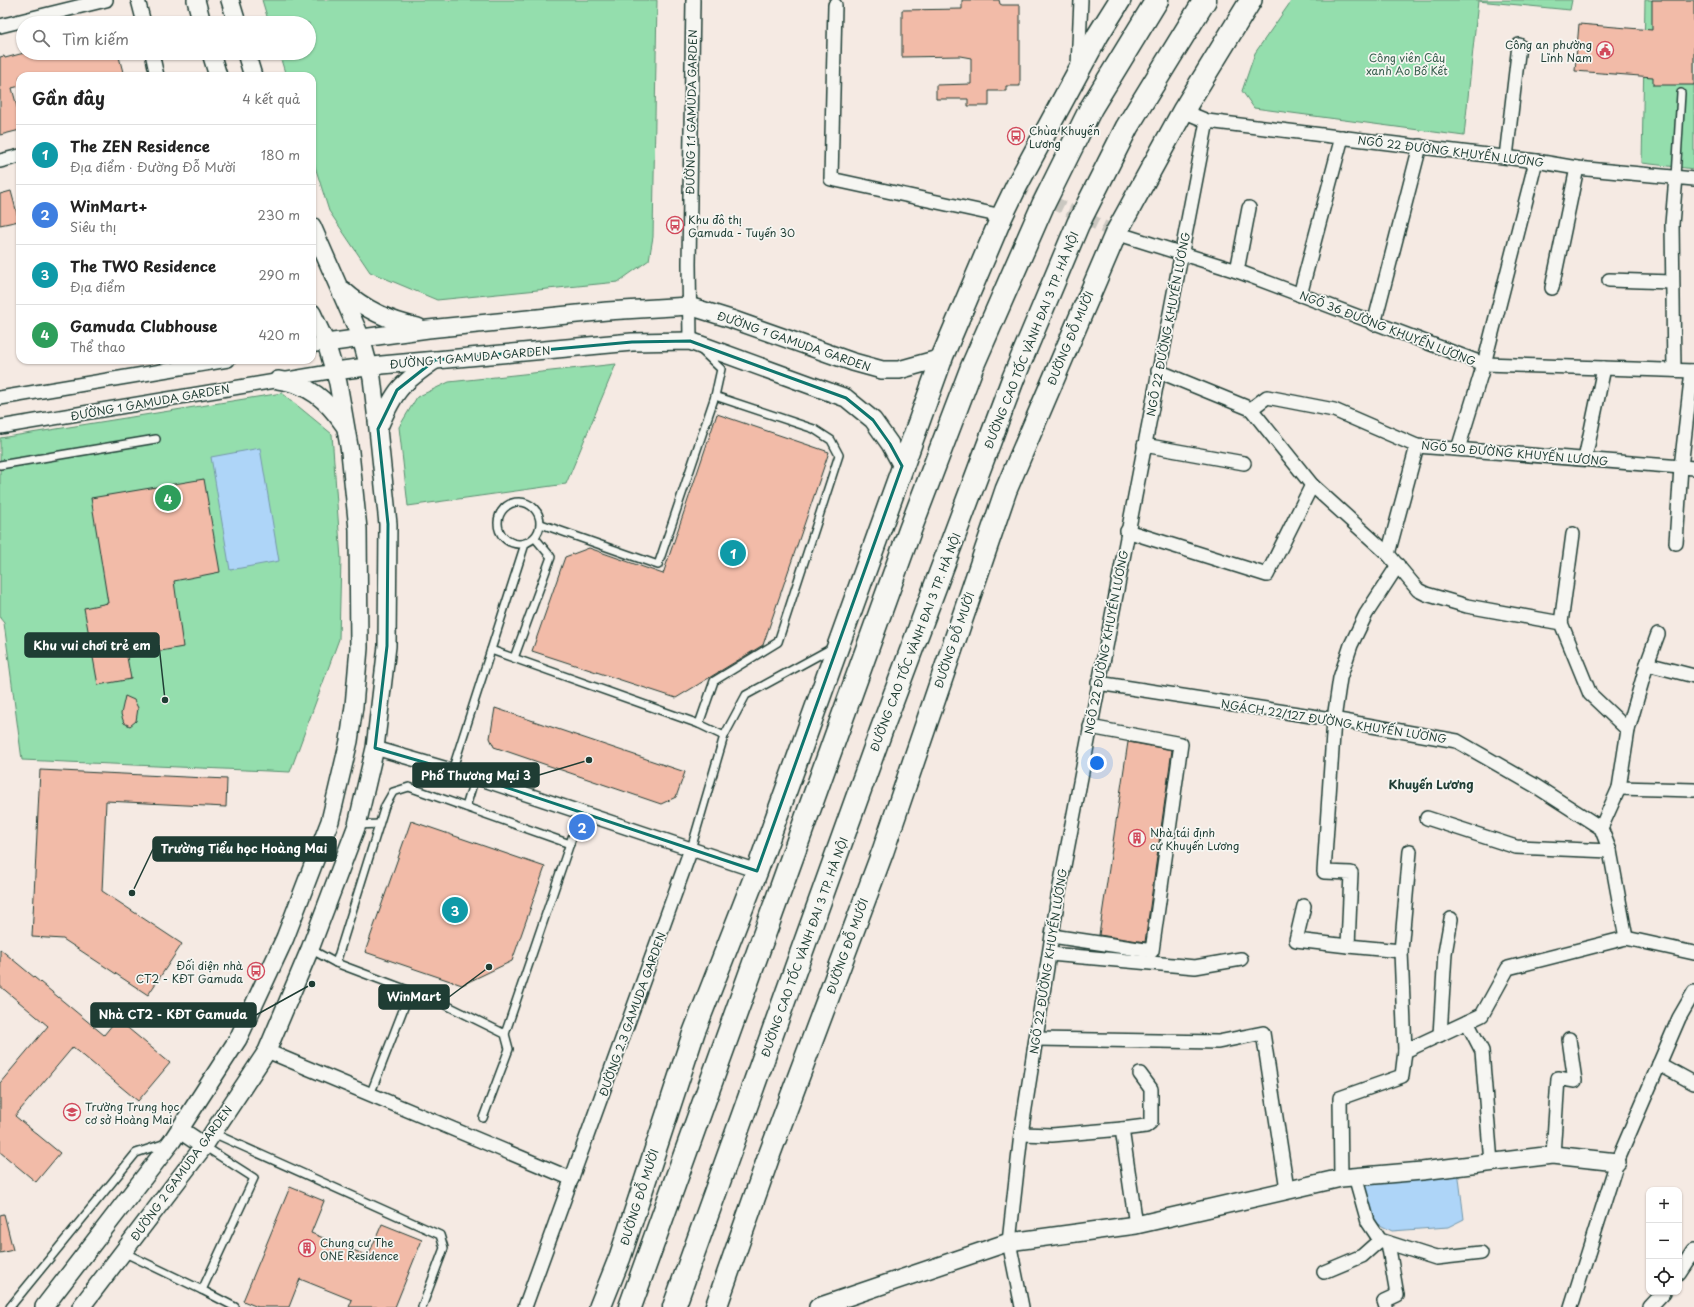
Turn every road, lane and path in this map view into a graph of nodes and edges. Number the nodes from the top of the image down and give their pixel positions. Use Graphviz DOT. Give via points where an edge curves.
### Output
graph roads {
  1 [pos="106,0"];
  2 [pos="138,0"];
  3 [pos="196,0"];
  4 [pos="230,0"];
  5 [pos="693,0"];
  6 [pos="1081,0"];
  7 [pos="1120,0"];
  8 [pos="1157,0"];
  9 [pos="1205,0"];
  10 [pos="1251,0"];
  11 [pos="835,5"];
  12 [pos="41,16"];
  13 [pos="142,16"];
  14 [pos="200,16"];
  15 [pos="235,16"];
  16 [pos="16,22"];
  17 [pos="0,26"];
  18 [pos="1519,45"];
  19 [pos="154,60"];
  20 [pos="213,60"];
  21 [pos="248,60"];
  22 [pos="156,72"];
  23 [pos="217,72"];
  24 [pos="252,72"];
  25 [pos="1078,72"];
  26 [pos="1682,93"];
  27 [pos="1183,111"];
  28 [pos="1207,121"];
  29 [pos="1342,137"];
  30 [pos="1420,146"];
  31 [pos="16,157"];
  32 [pos="1506,157"];
  33 [pos="1536,160"];
  34 [pos="0,162"];
  35 [pos="1577,168"];
  36 [pos="1676,177"];
  37 [pos="1694,179"];
  38 [pos="1249,208"];
  39 [pos="1002,216"];
  40 [pos="1116,233"];
  41 [pos="316,235"];
  42 [pos="1181,252"];
  43 [pos="1237,271"];
  44 [pos="1609,280"];
  45 [pos="1672,282"];
  46 [pos="340,286"];
  47 [pos="1552,288"];
  48 [pos="1300,295"];
  49 [pos="689,306"];
  50 [pos="1374,324"];
  51 [pos="428,329"];
  52 [pos="316,331"];
  53 [pos="361,338"];
  54 [pos="690,341"];
  55 [pos="319,345"];
  56 [pos="942,358"];
  57 [pos="435,360"];
  58 [pos="204,364"];
  59 [pos="1484,364"];
  60 [pos="369,366"];
  61 [pos="1604,368"];
  62 [pos="1674,370"];
  63 [pos="334,371"];
  64 [pos="1158,371"];
  65 [pos="1693,371"];
  66 [pos="278,380"];
  67 [pos="715,396"];
  68 [pos="0,398"];
  69 [pos="1251,409"];
  70 [pos="0,427"];
  71 [pos="347,429"];
  72 [pos="378,429"];
  73 [pos="156,439"];
  74 [pos="1144,445"];
  75 [pos="1417,446"];
  76 [pos="1458,449"];
  77 [pos="1585,459"];
  78 [pos="1244,463"];
  79 [pos="0,465"];
  80 [pos="902,466"];
  81 [pos="1688,467"];
  82 [pos="1312,485"];
  83 [pos="541,524"];
  84 [pos="1127,531"];
  85 [pos="1573,534"];
  86 [pos="535,538"];
  87 [pos="1676,543"];
  88 [pos="525,544"];
  89 [pos="1388,554"];
  90 [pos="1398,565"];
  91 [pos="1561,623"];
  92 [pos="1658,634"];
  93 [pos="838,645"];
  94 [pos="491,650"];
  95 [pos="514,658"];
  96 [pos="1647,664"];
  97 [pos="1694,676"];
  98 [pos="1098,683"];
  99 [pos="1334,720"];
  100 [pos="699,724"];
  101 [pos="1090,727"];
  102 [pos="1628,730"];
  103 [pos="724,736"];
  104 [pos="349,741"];
  105 [pos="376,748"];
  106 [pos="452,771"];
  107 [pos="475,777"];
  108 [pos="1619,788"];
  109 [pos="1694,790"];
  110 [pos="466,807"];
  111 [pos="581,811"];
  112 [pos="1427,818"];
  113 [pos="379,824"];
  114 [pos="358,825"];
  115 [pos="1601,828"];
  116 [pos="570,844"];
  117 [pos="691,849"];
  118 [pos="1410,851"];
  119 [pos="1610,851"];
  120 [pos="757,871"];
  121 [pos="1304,906"];
  122 [pos="1451,919"];
  123 [pos="1052,936"];
  124 [pos="1626,938"];
  125 [pos="1348,946"];
  126 [pos="310,949"];
  127 [pos="1401,951"];
  128 [pos="1694,953"];
  129 [pos="1050,954"];
  130 [pos="1240,960"];
  131 [pos="336,963"];
  132 [pos="410,992"];
  133 [pos="1694,992"];
  134 [pos="1467,1022"];
  135 [pos="505,1034"];
  136 [pos="1440,1035"];
  137 [pos="1036,1039"];
  138 [pos="1569,1039"];
  139 [pos="266,1051"];
  140 [pos="1405,1051"];
  141 [pos="1659,1064"];
  142 [pos="1140,1074"];
  143 [pos="1694,1083"];
  144 [pos="370,1095"];
  145 [pos="483,1118"];
  146 [pos="1122,1129"];
  147 [pos="1021,1134"];
  148 [pos="176,1136"];
  149 [pos="209,1140"];
  150 [pos="1553,1155"];
  151 [pos="1617,1162"];
  152 [pos="1491,1163"];
  153 [pos="1348,1177"];
  154 [pos="572,1179"];
  155 [pos="1287,1189"];
  156 [pos="1136,1224"];
  157 [pos="1009,1242"];
  158 [pos="1384,1242"];
  159 [pos="1694,1250"];
  160 [pos="123,1252"];
  161 [pos="1481,1253"];
  162 [pos="1682,1268"];
  163 [pos="1324,1272"];
  164 [pos="202,1290"];
  165 [pos="1661,1295"];
  166 [pos="10,1307"];
  167 [pos="44,1307"];
  168 [pos="80,1307"];
  169 [pos="235,1307"];
  170 [pos="422,1307"];
  171 [pos="525,1307"];
  172 [pos="600,1307"];
  173 [pos="630,1307"];
  174 [pos="674,1307"];
  175 [pos="716,1307"];
  176 [pos="818,1307"];
  177 [pos="1022,1307"];
  178 [pos="1386,1307"];
  179 [pos="1571,1307"];
  180 [pos="1650,1307"];
  1 -- 12 [label="street"];
  2 -- 13 [label="street"];
  3 -- 14 [label="street"];
  4 -- 15 [label="street"];
  5 -- 49 [label="street, ĐƯỜNG 1.1 GAMUDA GARDEN"];
  6 -- 25 [label="street"];
  7 -- 25 [label="main road, ĐƯỜNG ĐỖ MƯỜI"];
  8 -- 173 [label="highway" via="1088,115 1043,205 972,367 907,537"];
  9 -- 174 [label="highway, ĐƯỜNG CAO TỐC VÀNH ĐAI 3 TP. HÀ NỘI" via="1127,127 1078,224 1013,379 881,731"];
  10 -- 27 [label="main road, ĐƯỜNG ĐỖ MƯỜI"];
  11 -- 39 [label="street" via="831,179"];
  16 -- 17 [label="street"];
  18 -- 32 [label="street"];
  19 -- 22 [label="street"];
  20 -- 23 [label="street"];
  21 -- 24 [label="street"];
  25 -- 39 [label="main road, ĐƯỜNG ĐỖ MƯỜI"];
  26 -- 36 [label="lane"];
  27 -- 28 [label="street, NGÕ 22 ĐƯỜNG KHUYẾN LƯƠNG"];
  27 -- 40 [label="main road, ĐƯỜNG ĐỖ MƯỜI"];
  28 -- 29 [label="street, NGÕ 22 ĐƯỜNG KHUYẾN LƯƠNG"];
  28 -- 42 [label="street, NGÕ 22 ĐƯỜNG KHUYẾN LƯƠNG"];
  29 -- 30 [label="street, NGÕ 22 ĐƯỜNG KHUYẾN LƯƠNG"];
  29 -- 48 [label="street"];
  30 -- 32 [label="street, NGÕ 22 ĐƯỜNG KHUYẾN LƯƠNG"];
  30 -- 50 [label="street"];
  31 -- 34 [label="street"];
  32 -- 33 [label="street, NGÕ 22 ĐƯỜNG KHUYẾN LƯƠNG"];
  33 -- 35 [label="street, NGÕ 22 ĐƯỜNG KHUYẾN LƯƠNG"];
  33 -- 59 [label="street"];
  35 -- 36 [label="street, NGÕ 22 ĐƯỜNG KHUYẾN LƯƠNG"];
  35 -- 47 [label="street"];
  36 -- 37 [label="street, NGÕ 22 ĐƯỜNG KHUYẾN LƯƠNG"];
  36 -- 45 [label="street" via="1672,224"];
  38 -- 43 [label="street"];
  39 -- 56 [label="main road, ĐƯỜNG ĐỖ MƯỜI"];
  40 -- 42 [label="street, NGÕ 36 ĐƯỜNG KHUYẾN LƯƠNG"];
  40 -- 175 [label="main road, ĐƯỜNG ĐỖ MƯỜI" via="1006,490 883,851"];
  41 -- 46 [label="street, ĐƯỜNG 2 GAMUDA GARDEN"];
  42 -- 43 [label="street, NGÕ 36 ĐƯỜNG KHUYẾN LƯƠNG"];
  42 -- 64 [label="street, NGÕ 22 ĐƯỜNG KHUYẾN LƯƠNG"];
  43 -- 48 [label="street, NGÕ 36 ĐƯỜNG KHUYẾN LƯƠNG"];
  44 -- 45 [label="street"];
  45 -- 62 [label="street"];
  46 -- 51 [label="street" via="364,308 391,320"];
  46 -- 53 [label="street, ĐƯỜNG 2 GAMUDA GARDEN"];
  48 -- 50 [label="street, NGÕ 36 ĐƯỜNG KHUYẾN LƯƠNG"];
  49 -- 51 [label="street, ĐƯỜNG 1 GAMUDA GARDEN" via="607,311"];
  49 -- 54 [label="street, ĐƯỜNG 1.1 GAMUDA GARDEN"];
  49 -- 56 [label="street, ĐƯỜNG 1 GAMUDA GARDEN" via="882,370 899,370"];
  50 -- 59 [label="street, NGÕ 36 ĐƯỜNG KHUYẾN LƯƠNG"];
  51 -- 53 [label="street, ĐƯỜNG 1 GAMUDA GARDEN"];
  52 -- 55 [label="street"];
  53 -- 55 [label="street, ĐƯỜNG 1 GAMUDA GARDEN"];
  53 -- 60 [label="street, ĐƯỜNG 2 GAMUDA GARDEN"];
  54 -- 57 [label="street, ĐƯỜNG 1 GAMUDA GARDEN" via="632,342"];
  54 -- 67 [label="lane" via="721,369"];
  54 -- 80 [label="street, ĐƯỜNG 1 GAMUDA GARDEN" via="846,398 873,420"];
  55 -- 63 [label="street"];
  56 -- 80 [label="main road, ĐƯỜNG ĐỖ MƯỜI"];
  57 -- 60 [label="street, ĐƯỜNG 1 GAMUDA GARDEN"];
  57 -- 72 [label="street" via="397,390"];
  58 -- 68 [label="street"];
  59 -- 61 [label="street, NGÕ 36 ĐƯỜNG KHUYẾN LƯƠNG"];
  59 -- 76 [label="street"];
  60 -- 63 [label="street, ĐƯỜNG 1 GAMUDA GARDEN"];
  60 -- 72 [label="street, ĐƯỜNG 2 GAMUDA GARDEN"];
  61 -- 62 [label="street, NGÕ 36 ĐƯỜNG KHUYẾN LƯƠNG"];
  61 -- 77 [label="street"];
  62 -- 65 [label="street, NGÕ 36 ĐƯỜNG KHUYẾN LƯƠNG"];
  63 -- 66 [label="street, ĐƯỜNG 1 GAMUDA GARDEN"];
  63 -- 71 [label="street"];
  64 -- 69 [label="street"];
  64 -- 74 [label="street, NGÕ 22 ĐƯỜNG KHUYẾN LƯƠNG"];
  65 -- 81 [label="street"];
  66 -- 70 [label="street, ĐƯỜNG 1 GAMUDA GARDEN"];
  66 -- 71 [label="street" via="293,382 316,394 336,413"];
  67 -- 83 [label="lane" via="658,565"];
  67 -- 100 [label="lane" via="814,429 832,440 839,455 778,642 714,681"];
  69 -- 75 [label="street, NGÕ 50 ĐƯỜNG KHUYẾN LƯƠNG" via="1267,396 1334,410"];
  69 -- 82 [label="street"];
  71 -- 104 [label="street" via="358,529 359,648"];
  72 -- 105 [label="street, ĐƯỜNG 2 GAMUDA GARDEN" via="388,524 387,646"];
  73 -- 79 [label="lane"];
  74 -- 78 [label="street"];
  74 -- 84 [label="street, NGÕ 22 ĐƯỜNG KHUYẾN LƯƠNG"];
  75 -- 76 [label="street, NGÕ 50 ĐƯỜNG KHUYẾN LƯƠNG"];
  75 -- 89 [label="street"];
  76 -- 77 [label="street, NGÕ 50 ĐƯỜNG KHUYẾN LƯƠNG"];
  77 -- 81 [label="street, NGÕ 50 ĐƯỜNG KHUYẾN LƯƠNG"];
  80 -- 93 [label="main road, ĐƯỜNG ĐỖ MƯỜI"];
  81 -- 87 [label="street"];
  82 -- 84 [label="street" via="1267,575"];
  82 -- 89 [label="street"];
  83 -- 86 [label="lane"];
  83 -- 88 [label="lane" via="540,516 529,504 512,502 505,507 498,521 502,537 517,545"];
  84 -- 98 [label="street, NGÕ 22 ĐƯỜNG KHUYẾN LƯƠNG"];
  85 -- 91 [label="street"];
  86 -- 88 [label="lane"];
  86 -- 95 [label="lane" via="551,557"];
  88 -- 94 [label="lane"];
  89 -- 90 [label="street"];
  90 -- 91 [label="street" via="1418,590 1426,594 1467,606"];
  90 -- 99 [label="street" via="1366,614 1351,645 1340,678"];
  91 -- 102 [label="street" via="1590,694"];
  92 -- 96 [label="street"];
  93 -- 103 [label="lane" via="746,695"];
  93 -- 120 [label="main road, ĐƯỜNG ĐỖ MƯỜI"];
  94 -- 95 [label="lane"];
  94 -- 106 [label="lane"];
  95 -- 100 [label="lane"];
  96 -- 97 [label="street"];
  96 -- 102 [label="street"];
  98 -- 99 [label="street, NGÁCH 22/127 ĐƯỜNG KHUYẾN LƯƠNG"];
  98 -- 101 [label="street, NGÕ 22 ĐƯỜNG KHUYẾN LƯƠNG"];
  99 -- 115 [label="street, NGÁCH 22/127 ĐƯỜNG KHUYẾN LƯƠNG" via="1457,741 1534,785"];
  99 -- 125 [label="street" via="1324,872 1351,873"];
  100 -- 103 [label="lane"];
  101 -- 123 [label="street, NGÕ 22 ĐƯỜNG KHUYẾN LƯƠNG"];
  101 -- 123 [label="street" via="1181,744 1152,951"];
  102 -- 108 [label="street"];
  103 -- 117 [label="lane"];
  104 -- 105 [label="street"];
  104 -- 148 [label="street" via="330,821 286,938 238,1039"];
  105 -- 106 [label="street"];
  105 -- 114 [label="street, ĐƯỜNG 2 GAMUDA GARDEN"];
  106 -- 107 [label="street"];
  107 -- 110 [label="lane"];
  107 -- 111 [label="street"];
  108 -- 109 [label="street"];
  108 -- 115 [label="street"];
  110 -- 113 [label="lane" via="409,787 393,792"];
  110 -- 116 [label="lane"];
  111 -- 116 [label="lane"];
  111 -- 117 [label="street"];
  112 -- 119 [label="street" via="1516,847"];
  113 -- 114 [label="lane"];
  113 -- 131 [label="lane"];
  114 -- 126 [label="street, ĐƯỜNG 2 GAMUDA GARDEN"];
  115 -- 119 [label="street"];
  116 -- 135 [label="lane"];
  117 -- 120 [label="street"];
  117 -- 154 [label="street, ĐƯỜNG 2.3 GAMUDA GARDEN"];
  118 -- 127 [label="street"];
  119 -- 124 [label="street"];
  120 -- 172 [label="main road, ĐƯỜNG ĐỖ MƯỜI" via="694,1032 620,1257"];
  121 -- 125 [label="street" via="1296,940"];
  122 -- 136 [label="street" via="1445,954"];
  123 -- 129 [label="street, NGÕ 22 ĐƯỜNG KHUYẾN LƯƠNG"];
  124 -- 128 [label="street"];
  124 -- 134 [label="street" via="1508,968 1482,1015"];
  125 -- 127 [label="street"];
  126 -- 131 [label="lane"];
  126 -- 139 [label="street, ĐƯỜNG 2 GAMUDA GARDEN"];
  127 -- 140 [label="street"];
  129 -- 130 [label="street" via="1195,966"];
  129 -- 137 [label="street, NGÕ 22 ĐƯỜNG KHUYẾN LƯƠNG"];
  131 -- 132 [label="lane"];
  132 -- 135 [label="lane"];
  132 -- 144 [label="lane"];
  133 -- 141 [label="street" via="1679,1018"];
  134 -- 136 [label="street"];
  134 -- 152 [label="street" via="1482,1051"];
  135 -- 145 [label="lane" via="509,1048"];
  136 -- 140 [label="street"];
  137 -- 147 [label="street, NGÕ 22 ĐƯỜNG KHUYẾN LƯƠNG"];
  137 -- 155 [label="street" via="1218,1042 1263,1033"];
  138 -- 150 [label="street" via="1575,1081 1558,1078"];
  139 -- 144 [label="street"];
  139 -- 149 [label="street, ĐƯỜNG 2 GAMUDA GARDEN"];
  140 -- 153 [label="street" via="1402,1076 1340,1098"];
  141 -- 143 [label="street"];
  141 -- 151 [label="street"];
  142 -- 146 [label="street" via="1151,1089 1151,1122 1146,1126"];
  144 -- 154 [label="street"];
  146 -- 147 [label="street" via="1052,1135"];
  146 -- 156 [label="street"];
  147 -- 157 [label="street, NGÕ 22 ĐƯỜNG KHUYẾN LƯƠNG"];
  148 -- 149 [label="street"];
  148 -- 166 [label="lane" via="136,1153"];
  148 -- 167 [label="street"];
  149 -- 160 [label="street, ĐƯỜNG 2 GAMUDA GARDEN"];
  149 -- 164 [label="lane" via="254,1178"];
  149 -- 170 [label="lane" via="440,1235 444,1248"];
  150 -- 151 [label="street"];
  150 -- 152 [label="street"];
  151 -- 179 [label="street"];
  152 -- 153 [label="street"];
  153 -- 155 [label="street"];
  153 -- 158 [label="street" via="1368,1222"];
  154 -- 171 [label="street, ĐƯỜNG 2.3 GAMUDA GARDEN"];
  155 -- 156 [label="street"];
  156 -- 157 [label="street"];
  157 -- 176 [label="street"];
  157 -- 177 [label="street, NGÕ 22 ĐƯỜNG KHUYẾN LƯƠNG"];
  158 -- 161 [label="street" via="1436,1258"];
  158 -- 163 [label="street" via="1362,1256"];
  158 -- 178 [label="street" via="1397,1295 1384,1301"];
  159 -- 162 [label="street"];
  160 -- 164 [label="lane"];
  160 -- 168 [label="street, ĐƯỜNG 2 GAMUDA GARDEN"];
  164 -- 169 [label="lane"];
  165 -- 180 [label="street"];
}
